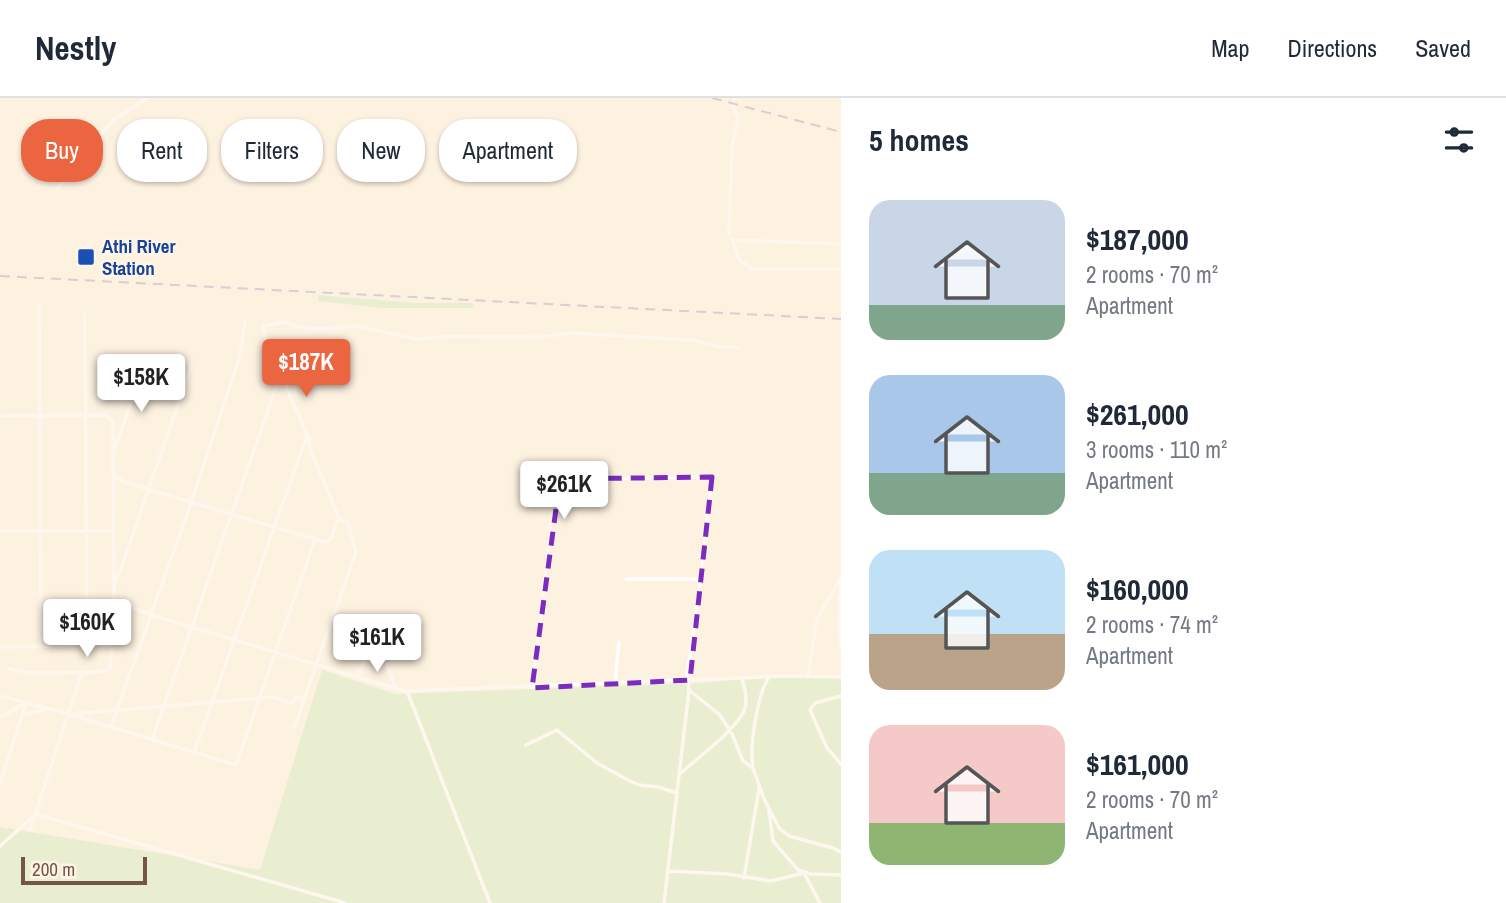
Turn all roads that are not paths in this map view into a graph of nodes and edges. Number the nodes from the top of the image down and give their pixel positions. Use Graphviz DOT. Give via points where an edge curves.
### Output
graph roads {
  1 [pos="148,98"];
  2 [pos="734,98"];
  3 [pos="57,189"];
  4 [pos="729,234"];
  5 [pos="841,244"];
  6 [pos="841,269"];
  7 [pos="39,304"];
  8 [pos="85,314"];
  9 [pos="245,321"];
  10 [pos="738,347"];
  11 [pos="192,364"];
  12 [pos="144,366"];
  13 [pos="280,372"];
  14 [pos="85,415"];
  15 [pos="0,416"];
  16 [pos="40,416"];
  17 [pos="308,437"];
  18 [pos="114,453"];
  19 [pos="114,476"];
  20 [pos="149,490"];
  21 [pos="191,503"];
  22 [pos="233,515"];
  23 [pos="340,520"];
  24 [pos="273,527"];
  25 [pos="0,531"];
  26 [pos="40,531"];
  27 [pos="87,531"];
  28 [pos="114,531"];
  29 [pos="315,539"];
  30 [pos="625,579"];
  31 [pos="701,579"];
  32 [pos="841,579"];
  33 [pos="114,582"];
  34 [pos="114,601"];
  35 [pos="152,615"];
  36 [pos="192,627"];
  37 [pos="234,640"];
  38 [pos="619,643"];
  39 [pos="112,645"];
  40 [pos="87,646"];
  41 [pos="0,647"];
  42 [pos="41,647"];
  43 [pos="841,647"];
  44 [pos="275,652"];
  45 [pos="317,665"];
  46 [pos="9,669"];
  47 [pos="84,673"];
  48 [pos="358,677"];
  49 [pos="769,677"];
  50 [pos="808,677"];
  51 [pos="841,677"];
  52 [pos="742,678"];
  53 [pos="690,680"];
  54 [pos="615,684"];
  55 [pos="532,688"];
  56 [pos="395,689"];
  57 [pos="689,690"];
  58 [pos="407,691"];
  59 [pos="0,696"];
  60 [pos="841,696"];
  61 [pos="304,697"];
  62 [pos="260,698"];
  63 [pos="213,701"];
  64 [pos="26,703"];
  65 [pos="165,705"];
  66 [pos="50,709"];
  67 [pos="117,709"];
  68 [pos="70,714"];
  69 [pos="23,715"];
  70 [pos="0,717"];
  71 [pos="111,727"];
  72 [pos="294,728"];
  73 [pos="152,740"];
  74 [pos="526,745"];
  75 [pos="194,753"];
  76 [pos="841,764"];
  77 [pos="753,768"];
  78 [pos="679,774"];
  79 [pos="0,784"];
  80 [pos="760,787"];
  81 [pos="677,793"];
  82 [pos="769,809"];
  83 [pos="36,814"];
  84 [pos="30,830"];
  85 [pos="0,846"];
  86 [pos="841,852"];
  87 [pos="668,871"];
  88 [pos="804,873"];
  89 [pos="841,875"];
  90 [pos="744,877"];
  91 [pos="345,903"];
  92 [pos="490,903"];
  93 [pos="664,903"];
  94 [pos="820,903"];
  1 -- 3 [label="street" via="114,119"];
  2 -- 4 [label="street" via="738,118 732,146"];
  5 -- 6 [label="street" via="735,239 740,261 753,269"];
  7 -- 16 [label="street"];
  8 -- 14 [label="street"];
  9 -- 21 [label="street" via="240,356"];
  10 -- 13 [label="street" via="570,333 417,339 365,327 318,329 284,322 263,326"];
  11 -- 20 [label="street"];
  12 -- 18 [label="street"];
  13 -- 17 [label="street"];
  13 -- 22 [label="street"];
  14 -- 16 [label="street"];
  14 -- 18 [label="street" via="106,415 113,421"];
  14 -- 27 [label="street"];
  15 -- 16 [label="street"];
  16 -- 26 [label="street"];
  17 -- 23 [label="street"];
  17 -- 24 [label="street"];
  18 -- 19 [label="street"];
  19 -- 20 [label="street"];
  19 -- 28 [label="street"];
  20 -- 21 [label="street"];
  20 -- 33 [label="street"];
  21 -- 22 [label="street"];
  21 -- 35 [label="street"];
  22 -- 24 [label="street"];
  22 -- 36 [label="street"];
  23 -- 29 [label="street" via="330,540"];
  23 -- 45 [label="street" via="346,520 351,528 356,552"];
  24 -- 29 [label="street"];
  24 -- 37 [label="street"];
  25 -- 26 [label="street"];
  26 -- 27 [label="street"];
  26 -- 42 [label="street"];
  27 -- 28 [label="street"];
  27 -- 40 [label="street"];
  28 -- 33 [label="street"];
  29 -- 44 [label="street"];
  30 -- 31 [label="street"];
  31 -- 53 [label="street" via="687,675"];
  31 -- 55 [label="street" via="712,477 560,479"];
  32 -- 43 [label="street"];
  32 -- 50 [label="street" via="817,619"];
  33 -- 34 [label="street"];
  34 -- 35 [label="street"];
  34 -- 39 [label="street"];
  35 -- 36 [label="street"];
  35 -- 67 [label="street"];
  36 -- 37 [label="street"];
  36 -- 65 [label="street"];
  37 -- 44 [label="street"];
  37 -- 63 [label="street"];
  38 -- 54 [label="street"];
  39 -- 40 [label="street"];
  39 -- 47 [label="street" via="110,668"];
  40 -- 42 [label="street"];
  41 -- 42 [label="street"];
  44 -- 45 [label="street"];
  44 -- 62 [label="street"];
  45 -- 48 [label="street"];
  45 -- 61 [label="street"];
  46 -- 47 [label="street"];
  47 -- 68 [label="street"];
  48 -- 56 [label="street"];
  48 -- 56 [label="street" via="373,637"];
  49 -- 50 [label="street"];
  49 -- 52 [label="street"];
  49 -- 77 [label="street" via="762,687 754,727"];
  50 -- 51 [label="street"];
  52 -- 53 [label="street"];
  52 -- 78 [label="street" via="746,709 728,732"];
  53 -- 54 [label="street"];
  53 -- 57 [label="street"];
  54 -- 55 [label="street"];
  55 -- 58 [label="street"];
  56 -- 58 [label="street"];
  57 -- 77 [label="street" via="720,715 743,761"];
  57 -- 78 [label="street"];
  58 -- 92 [label="street"];
  59 -- 64 [label="street"];
  60 -- 76 [label="street" via="815,703 810,710 823,742"];
  61 -- 62 [label="street" via="292,703"];
  61 -- 72 [label="street"];
  62 -- 63 [label="street"];
  62 -- 75 [label="street" via="238,764"];
  63 -- 65 [label="street"];
  63 -- 75 [label="street"];
  64 -- 66 [label="street"];
  64 -- 69 [label="street"];
  64 -- 70 [label="street"];
  65 -- 67 [label="street"];
  65 -- 73 [label="street"];
  66 -- 68 [label="street"];
  66 -- 69 [label="street"];
  67 -- 68 [label="street"];
  67 -- 71 [label="street"];
  68 -- 71 [label="street"];
  68 -- 83 [label="street"];
  69 -- 79 [label="street"];
  71 -- 73 [label="street"];
  73 -- 75 [label="street"];
  74 -- 81 [label="street" via="557,730 597,763 628,780"];
  77 -- 80 [label="street"];
  78 -- 81 [label="street"];
  80 -- 82 [label="street"];
  80 -- 90 [label="street"];
  81 -- 87 [label="street"];
  82 -- 86 [label="street" via="789,836"];
  82 -- 88 [label="street" via="775,846"];
  83 -- 84 [label="street"];
  83 -- 85 [label="street"];
  83 -- 91 [label="street"];
  87 -- 90 [label="street"];
  87 -- 93 [label="street"];
  88 -- 89 [label="street"];
  88 -- 90 [label="street" via="771,881"];
  88 -- 94 [label="street"];
}
